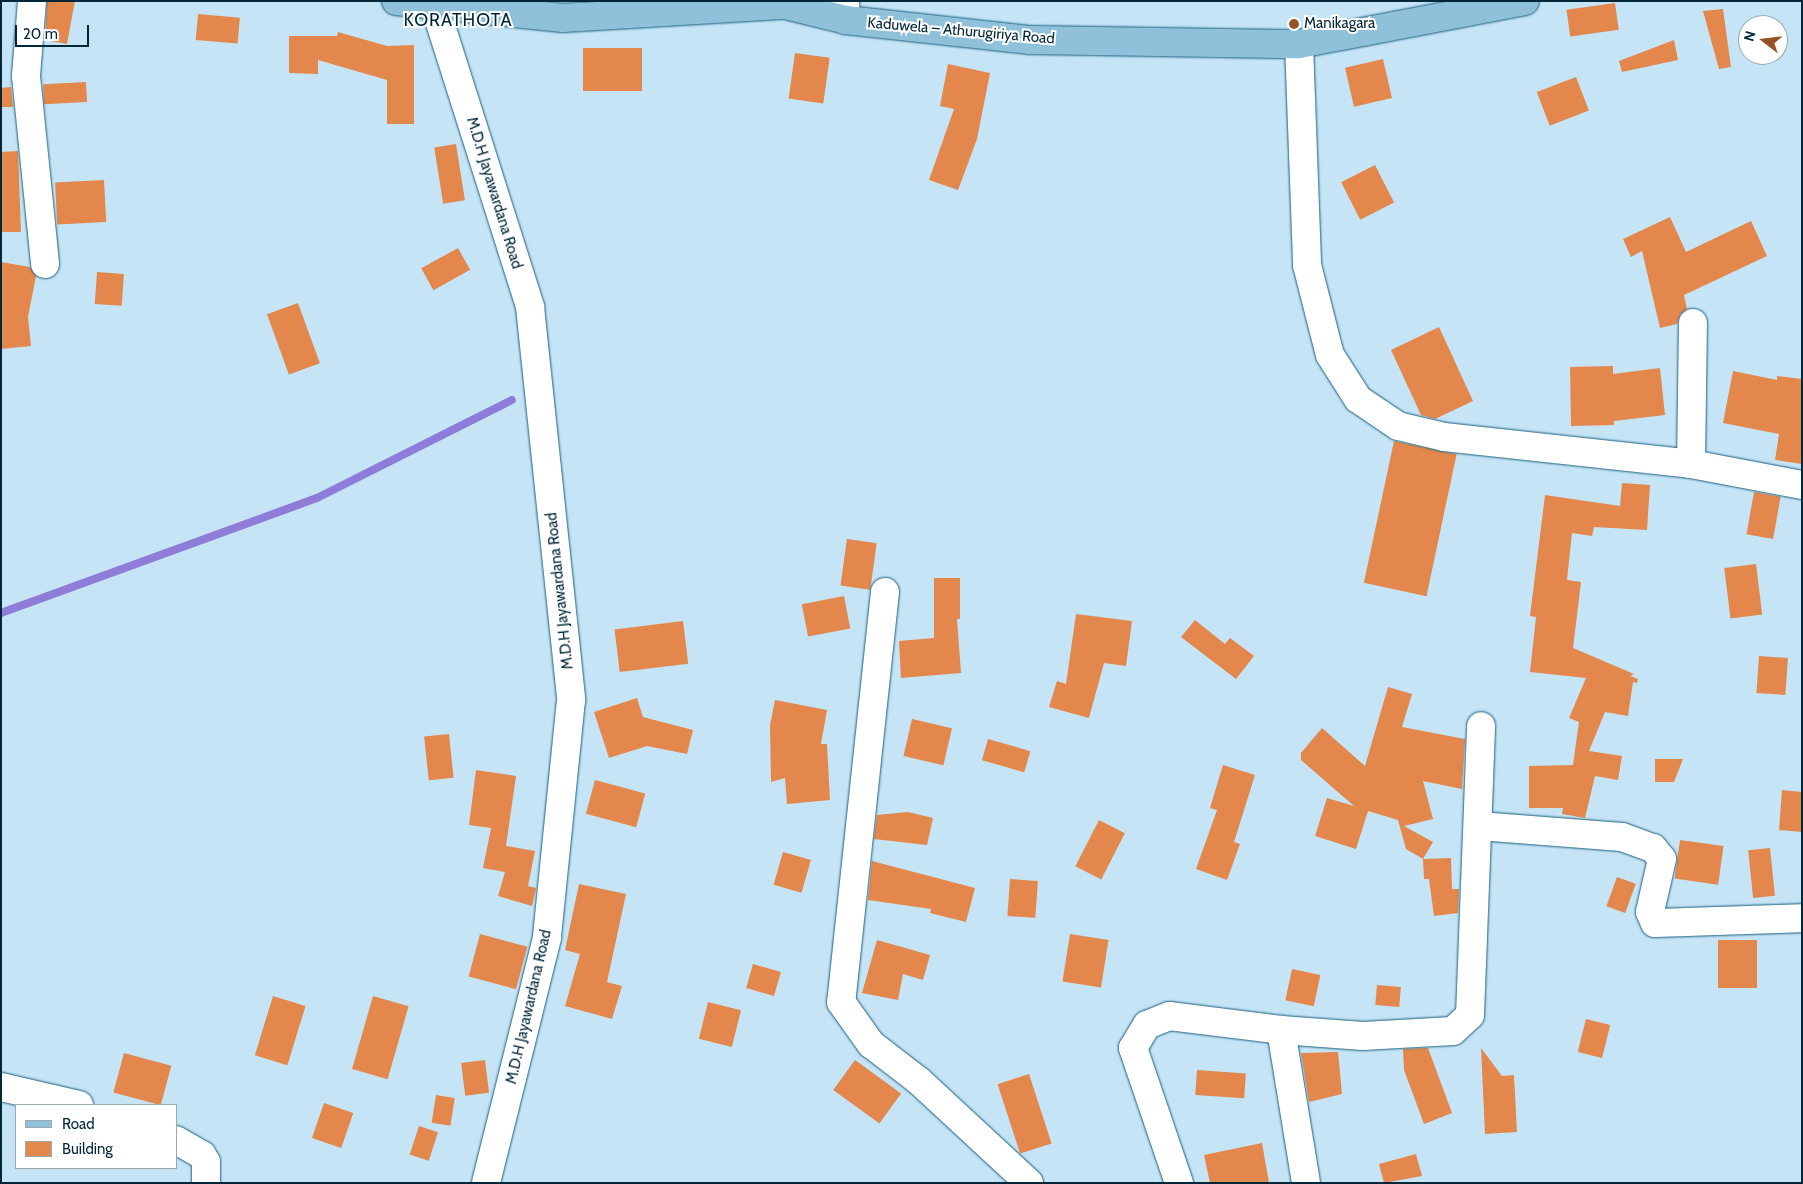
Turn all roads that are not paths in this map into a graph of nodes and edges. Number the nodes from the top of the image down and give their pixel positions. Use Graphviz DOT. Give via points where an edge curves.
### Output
graph roads {
  1 [pos="32,1"];
  2 [pos="396,1"];
  3 [pos="1525,1"];
  4 [pos="435,7"];
  5 [pos="846,11"];
  6 [pos="1299,44"];
  7 [pos="45,264"];
  8 [pos="1693,323"];
  9 [pos="1690,464"];
  10 [pos="1802,485"];
  11 [pos="885,592"];
  12 [pos="1481,726"];
  13 [pos="1479,826"];
  14 [pos="1802,918"];
  15 [pos="1281,1030"];
  16 [pos="1,1087"];
  17 [pos="75,1104"];
  18 [pos="178,1141"];
  19 [pos="206,1183"];
  20 [pos="486,1183"];
  21 [pos="1029,1183"];
  22 [pos="1179,1183"];
  23 [pos="1306,1183"];
  1 -- 7 [label="street" via="26,76"];
  2 -- 4 [label="main road, Kaduwela – Athurugiriya Road"];
  3 -- 6 [label="main road, Kaduwela – Athurugiriya Road"];
  4 -- 5 [label="main road, Kaduwela – Athurugiriya Road" via="563,18 785,5"];
  4 -- 20 [label="street, M.D.H Jayawardana Road" via="530,307 571,700 547,938"];
  5 -- 6 [label="main road, Kaduwela – Athurugiriya Road" via="1031,40"];
  6 -- 9 [label="street" via="1307,265 1330,355 1358,399 1398,426 1444,437"];
  8 -- 9 [label="street"];
  9 -- 10 [label="street"];
  11 -- 21 [label="street" via="841,1002 871,1044 919,1081"];
  12 -- 13 [label="street"];
  13 -- 14 [label="street" via="1622,838 1653,848 1662,859 1650,912 1655,924"];
  13 -- 15 [label="street" via="1470,1015 1453,1031 1363,1036"];
  15 -- 22 [label="street" via="1169,1016 1146,1025 1133,1048"];
  15 -- 23 [label="street"];
  16 -- 17 [label="street"];
  18 -- 19 [label="street" via="202,1155 206,1162"];
}
